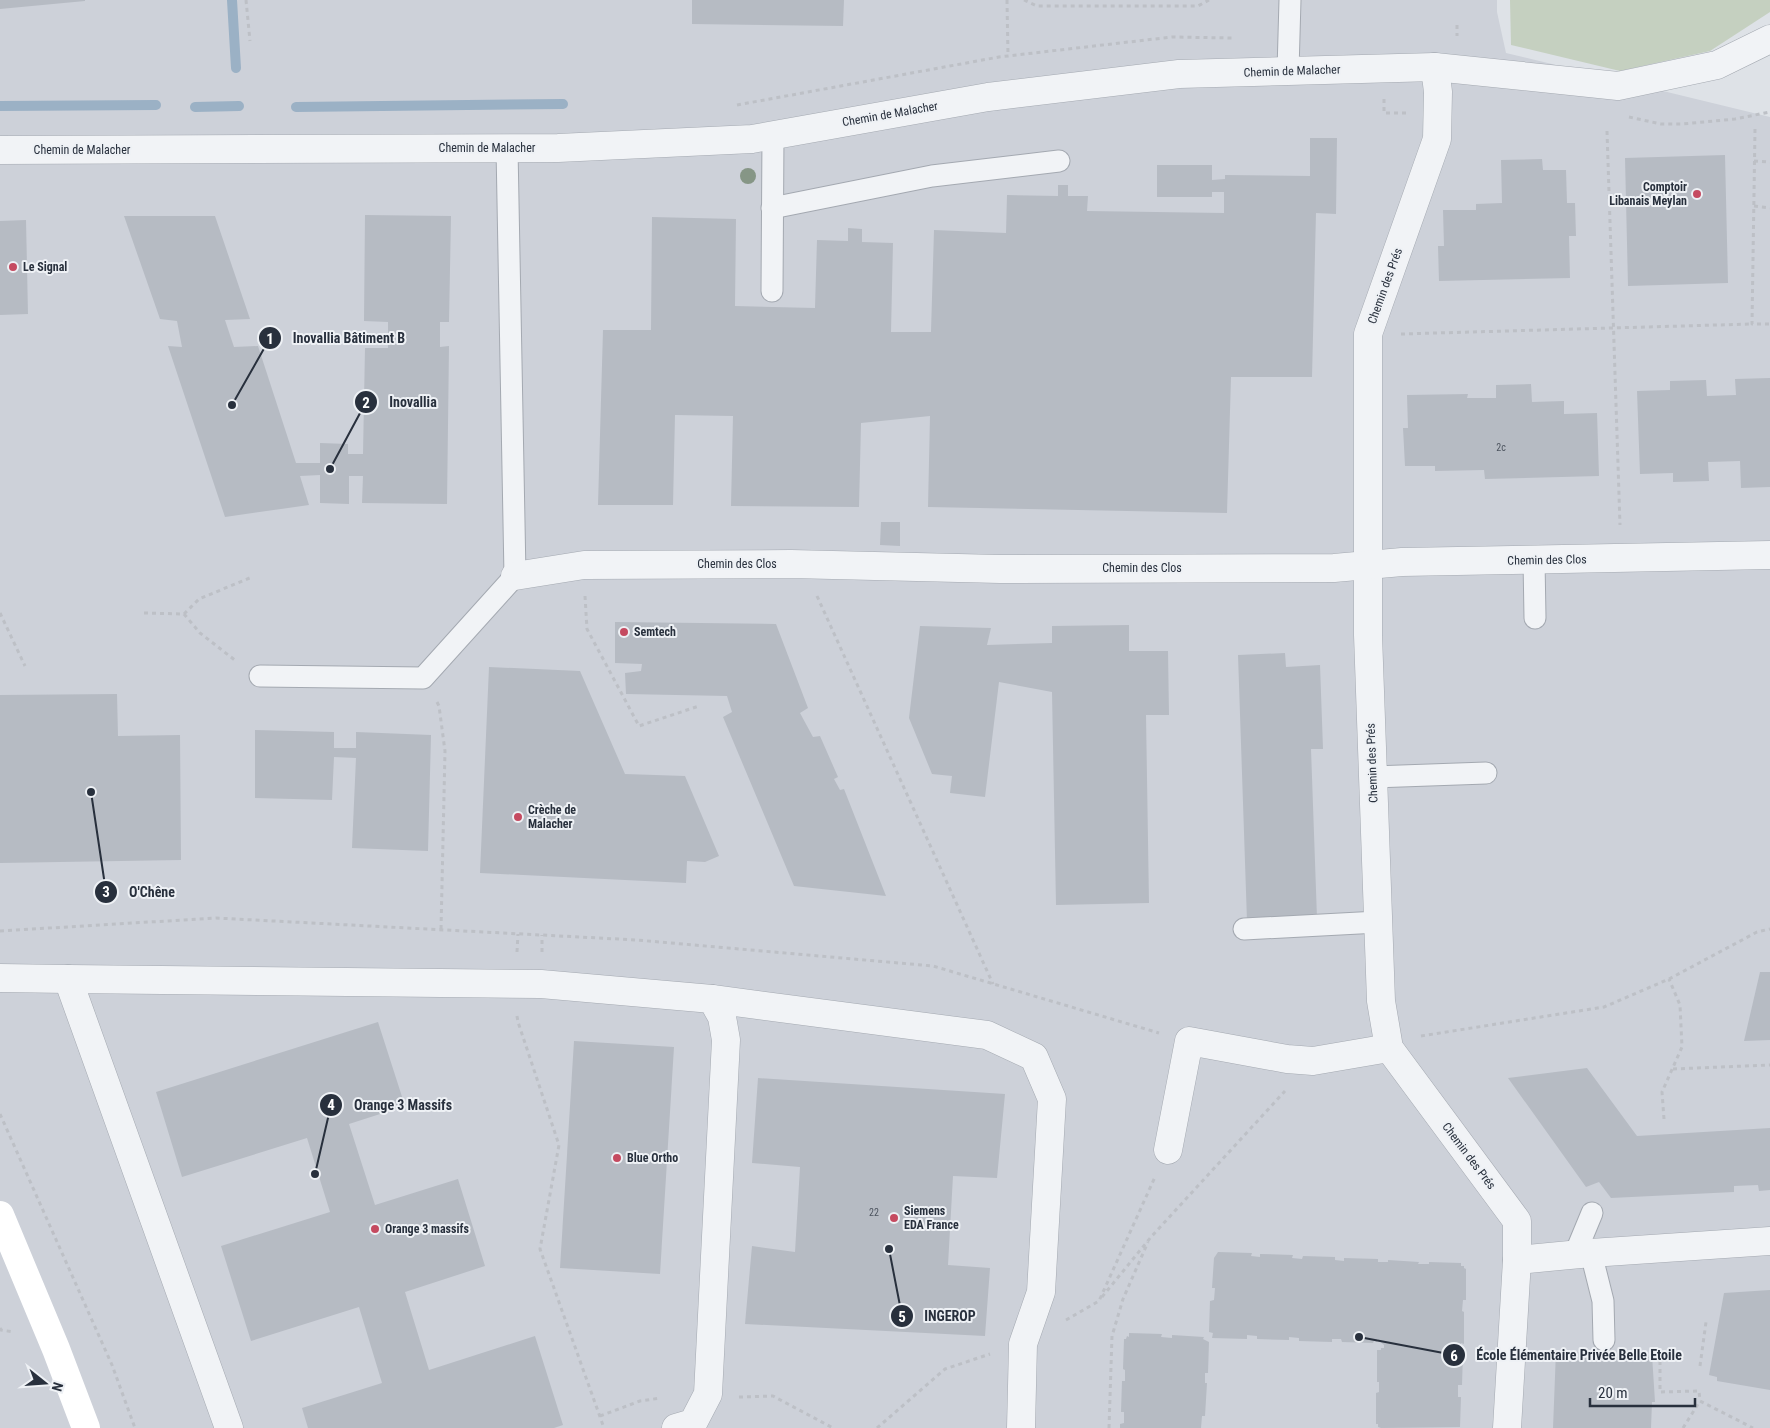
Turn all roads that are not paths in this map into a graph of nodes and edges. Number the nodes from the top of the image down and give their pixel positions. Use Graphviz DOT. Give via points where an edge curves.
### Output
graph roads {
  1 [pos="1290,0"];
  2 [pos="1770,39"];
  3 [pos="1435,68"];
  4 [pos="1288,71"];
  5 [pos="773,135"];
  6 [pos="507,148"];
  7 [pos="0,150"];
  8 [pos="1059,161"];
  9 [pos="772,208"];
  10 [pos="772,291"];
  11 [pos="1770,555"];
  12 [pos="1534,560"];
  13 [pos="1368,566"];
  14 [pos="515,576"];
  15 [pos="1535,618"];
  16 [pos="260,676"];
  17 [pos="1486,773"];
  18 [pos="1373,777"];
  19 [pos="1378,922"];
  20 [pos="1244,929"];
  21 [pos="0,978"];
  22 [pos="68,979"];
  23 [pos="712,999"];
  24 [pos="1389,1048"];
  25 [pos="1168,1150"];
  26 [pos="1592,1213"];
  27 [pos="0,1215"];
  28 [pos="1770,1241"];
  29 [pos="1583,1254"];
  30 [pos="1516,1260"];
  31 [pos="1604,1340"];
  32 [pos="86,1428"];
  33 [pos="229,1428"];
  34 [pos="676,1428"];
  35 [pos="1021,1428"];
  36 [pos="1506,1428"];
  1 -- 4 [label="lane"];
  2 -- 3 [label="street, Chemin de Malacher" via="1716,65 1618,86"];
  3 -- 4 [label="street, Chemin de Malacher"];
  3 -- 13 [label="street, Chemin des Prés" via="1438,81 1437,139 1368,334"];
  4 -- 5 [label="street, Chemin de Malacher" via="1179,74 988,97"];
  5 -- 6 [label="street, Chemin de Malacher"];
  5 -- 9 [label="lane"];
  6 -- 7 [label="street, Chemin de Malacher"];
  6 -- 14 [label="lane"];
  8 -- 9 [label="lane" via="932,176"];
  9 -- 10 [label="lane"];
  11 -- 12 [label="street, Chemin des Clos"];
  12 -- 13 [label="street, Chemin des Clos" via="1402,562"];
  12 -- 15 [label="lane"];
  13 -- 14 [label="street, Chemin des Clos" via="1000,569 791,564 584,566"];
  13 -- 18 [label="street, Chemin des Prés"];
  14 -- 16 [label="lane" via="423,678"];
  17 -- 18 [label="lane"];
  18 -- 19 [label="street, Chemin des Prés"];
  19 -- 20 [label="lane"];
  19 -- 24 [label="street, Chemin des Prés" via="1381,1001"];
  21 -- 22 [label="street"];
  22 -- 23 [label="street" via="541,984"];
  22 -- 33 [label="street"];
  23 -- 34 [label="street" via="722,1017 726,1040 708,1394 693,1423"];
  23 -- 35 [label="street" via="987,1035 1034,1057 1052,1099 1041,1292 1023,1344"];
  24 -- 25 [label="street" via="1313,1061 1189,1041"];
  24 -- 30 [label="street, Chemin des Prés" via="1517,1221"];
  26 -- 29 [label="lane"];
  27 -- 32 [label="main road"];
  28 -- 29 [label="street"];
  29 -- 30 [label="street"];
  29 -- 31 [label="lane" via="1603,1301"];
  30 -- 36 [label="street, Chemin des Prés"];
}
